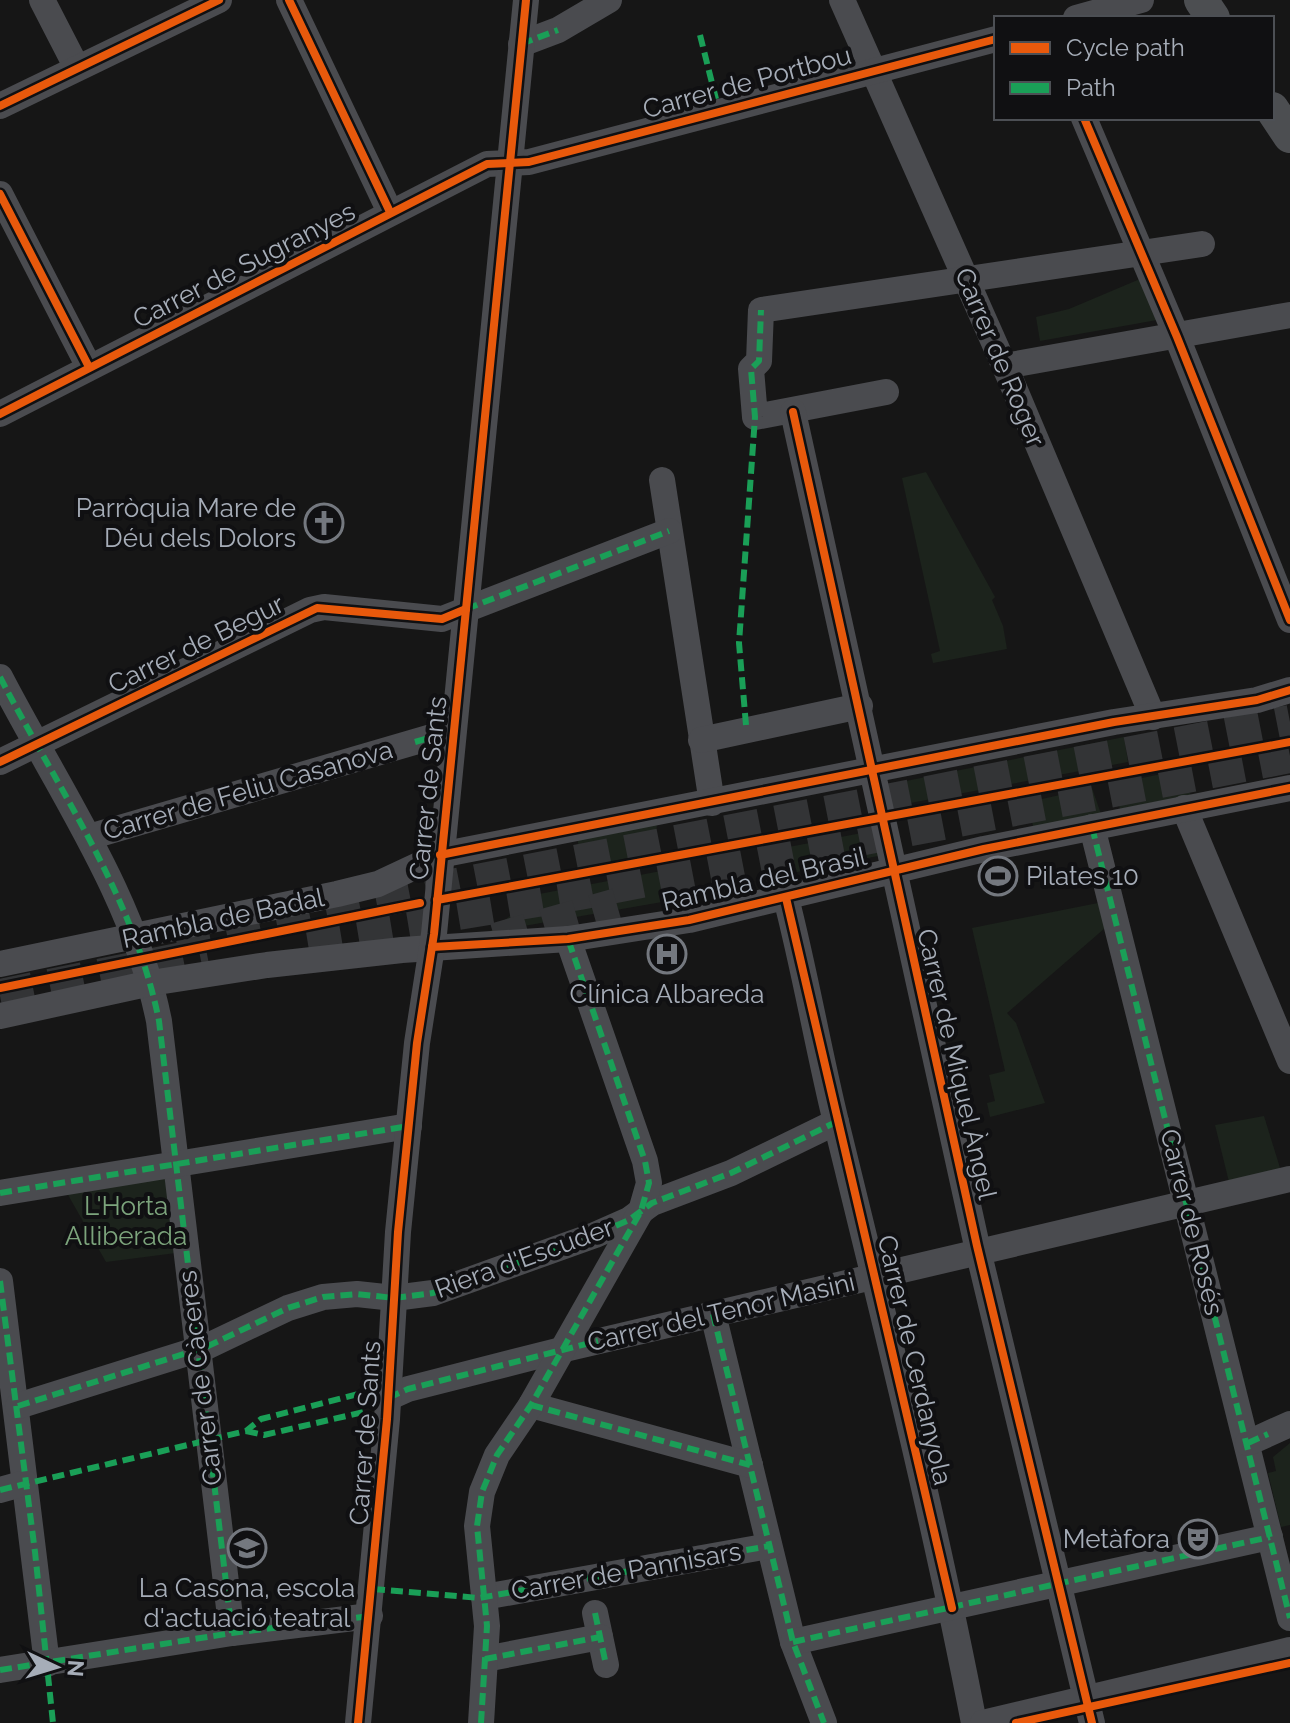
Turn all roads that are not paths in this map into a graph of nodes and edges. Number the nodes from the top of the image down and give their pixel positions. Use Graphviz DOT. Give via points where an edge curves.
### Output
graph roads {
  1 [pos="42,0"];
  2 [pos="219,0"];
  3 [pos="289,0"];
  4 [pos="526,0"];
  5 [pos="609,0"];
  6 [pos="842,0"];
  7 [pos="1141,0"];
  8 [pos="1083,16"];
  9 [pos="994,39"];
  10 [pos="521,44"];
  11 [pos="77,68"];
  12 [pos="872,69"];
  13 [pos="0,106"];
  14 [pos="1274,112"];
  15 [pos="1085,120"];
  16 [pos="1290,136"];
  17 [pos="509,164"];
  18 [pos="0,194"];
  19 [pos="390,212"];
  20 [pos="1202,244"];
  21 [pos="1142,253"];
  22 [pos="967,281"];
  23 [pos="1290,315"];
  24 [pos="1177,337"];
  25 [pos="1005,366"];
  26 [pos="89,367"];
  27 [pos="886,392"];
  28 [pos="793,412"];
  29 [pos="0,414"];
  30 [pos="662,480"];
  31 [pos="669,531"];
  32 [pos="466,609"];
  33 [pos="1290,620"];
  34 [pos="0,677"];
  35 [pos="1290,690"];
  36 [pos="860,706"];
  37 [pos="1153,717"];
  38 [pos="452,731"];
  39 [pos="701,740"];
  40 [pos="35,745"];
  41 [pos="0,762"];
  42 [pos="874,769"];
  43 [pos="1290,788"];
  44 [pos="712,803"];
  45 [pos="1184,808"];
  46 [pos="1092,827"];
  47 [pos="89,837"];
  48 [pos="440,855"];
  49 [pos="892,871"];
  50 [pos="786,898"];
  51 [pos="134,935"];
  52 [pos="568,939"];
  53 [pos="432,947"];
  54 [pos="0,964"];
  55 [pos="151,983"];
  56 [pos="0,1016"];
  57 [pos="1290,1061"];
  58 [pos="836,1122"];
  59 [pos="409,1126"];
  60 [pos="174,1164"];
  61 [pos="1290,1179"];
  62 [pos="0,1193"];
  63 [pos="1187,1203"];
  64 [pos="641,1211"];
  65 [pos="979,1252"];
  66 [pos="876,1276"];
  67 [pos="0,1281"];
  68 [pos="394,1298"];
  69 [pos="713,1314"];
  70 [pos="198,1350"];
  71 [pos="561,1350"];
  72 [pos="388,1398"];
  73 [pos="531,1405"];
  74 [pos="18,1406"];
  75 [pos="1290,1424"];
  76 [pos="1248,1443"];
  77 [pos="750,1465"];
  78 [pos="13,1486"];
  79 [pos="1270,1537"];
  80 [pos="769,1546"];
  81 [pos="1057,1582"];
  82 [pos="484,1597"];
  83 [pos="952,1608"];
  84 [pos="370,1616"];
  85 [pos="1290,1618"];
  86 [pos="232,1633"];
  87 [pos="793,1642"];
  88 [pos="1290,1650"];
  89 [pos="485,1659"];
  90 [pos="47,1664"];
  91 [pos="606,1665"];
  92 [pos="0,1670"];
  93 [pos="1090,1711"];
  94 [pos="358,1723"];
  95 [pos="481,1723"];
  96 [pos="824,1723"];
  97 [pos="974,1723"];
  98 [pos="983,1723"];
  1 -- 11 [label="street"];
  2 -- 11 [label="street"];
  3 -- 19 [label="street"];
  4 -- 10 [label="street, Carrer de Sants"];
  5 -- 10 [label="street" via="558,30"];
  6 -- 12 [label="street, Carrer de Roger"];
  7 -- 8 [label="street"];
  9 -- 12 [label="street, Carrer de Portbou"];
  10 -- 17 [label="street, Carrer de Sants"];
  11 -- 13 [label="street"];
  12 -- 17 [label="street, Carrer de Portbou"];
  12 -- 22 [label="street, Carrer de Roger"];
  14 -- 16 [label="main road"];
  15 -- 21 [label="street"];
  17 -- 19 [label="street, Carrer de Sugranyes" via="487,164"];
  17 -- 32 [label="street, Carrer de Sants"];
  18 -- 26 [label="street"];
  19 -- 26 [label="street, Carrer de Sugranyes"];
  20 -- 21 [label="street"];
  21 -- 22 [label="street"];
  21 -- 24 [label="street"];
  22 -- 25 [label="street, Carrer de Roger"];
  22 -- 28 [label="street" via="761,310 759,361 751,369 755,417"];
  23 -- 24 [label="street"];
  24 -- 25 [label="street"];
  24 -- 33 [label="street"];
  25 -- 37 [label="street, Carrer de Roger"];
  26 -- 29 [label="street, Carrer de Sugranyes"];
  27 -- 28 [label="street"];
  28 -- 36 [label="street, Carrer de Miquel Àngel"];
  30 -- 31 [label="street"];
  31 -- 32 [label="street, Carrer de Begur"];
  31 -- 39 [label="street"];
  32 -- 38 [label="street, Carrer de Sants"];
  32 -- 40 [label="street, Carrer de Begur" via="442,619 317,608"];
  34 -- 40 [label="street, Carrer de Càceres"];
  35 -- 37 [label="street"];
  36 -- 39 [label="street"];
  36 -- 42 [label="street, Carrer de Miquel Àngel"];
  37 -- 42 [label="street"];
  38 -- 47 [label="street, Carrer de Feliu Casanova"];
  38 -- 48 [label="street, Carrer de Sants"];
  39 -- 44 [label="street"];
  40 -- 41 [label="street, Carrer de Begur"];
  40 -- 47 [label="street, Carrer de Càceres"];
  42 -- 44 [label="street"];
  42 -- 49 [label="street, Carrer de Miquel Àngel"];
  43 -- 45 [label="street, Rambla del Brasil"];
  44 -- 48 [label="street"];
  45 -- 46 [label="street, Rambla del Brasil"];
  45 -- 57 [label="street"];
  46 -- 49 [label="street, Rambla del Brasil"];
  46 -- 63 [label="street, Carrer de Rosés"];
  47 -- 51 [label="street, Carrer de Càceres"];
  48 -- 51 [label="street, Rambla de Badal" via="378,884"];
  48 -- 53 [label="street, Carrer de Sants"];
  49 -- 50 [label="street, Rambla del Brasil"];
  49 -- 65 [label="street, Carrer de Miquel Àngel"];
  50 -- 52 [label="street, Rambla del Brasil"];
  50 -- 58 [label="street, Carrer de Cerdanyola"];
  51 -- 54 [label="street, Rambla de Badal"];
  51 -- 55 [label="street, Carrer de Càceres"];
  52 -- 53 [label="street, Rambla del Brasil"];
  52 -- 64 [label="street" via="648,1172"];
  53 -- 55 [label="street, Rambla de Badal"];
  53 -- 59 [label="street, Carrer de Sants"];
  55 -- 56 [label="street, Rambla de Badal"];
  55 -- 60 [label="street, Carrer de Càceres"];
  58 -- 64 [label="street, Riera d'Escuder"];
  58 -- 66 [label="street, Carrer de Cerdanyola"];
  59 -- 60 [label="street"];
  59 -- 68 [label="street, Carrer de Sants"];
  60 -- 62 [label="street"];
  60 -- 70 [label="street, Carrer de Càceres"];
  61 -- 63 [label="street, Carrer del Tenor Masini"];
  63 -- 65 [label="street, Carrer del Tenor Masini"];
  63 -- 76 [label="street, Carrer de Rosés"];
  64 -- 68 [label="street, Riera d'Escuder" via="595,1235 433,1293"];
  64 -- 71 [label="street"];
  65 -- 66 [label="street, Carrer del Tenor Masini"];
  65 -- 81 [label="street, Carrer de Miquel Àngel"];
  66 -- 69 [label="street, Carrer del Tenor Masini"];
  66 -- 83 [label="street, Carrer de Cerdanyola"];
  67 -- 74 [label="street"];
  68 -- 70 [label="street, Riera d'Escuder" via="323,1297"];
  68 -- 72 [label="street, Carrer de Sants"];
  69 -- 71 [label="street, Carrer del Tenor Masini"];
  69 -- 77 [label="street"];
  70 -- 74 [label="street, Riera d'Escuder"];
  70 -- 86 [label="street, Carrer de Càceres"];
  71 -- 72 [label="street, Carrer del Tenor Masini"];
  71 -- 73 [label="street"];
  72 -- 84 [label="street, Carrer de Sants"];
  73 -- 77 [label="street"];
  73 -- 82 [label="street" via="497,1455 482,1492 477,1526"];
  74 -- 78 [label="street"];
  75 -- 76 [label="street"];
  76 -- 79 [label="street, Carrer de Rosés"];
  77 -- 80 [label="street"];
  78 -- 90 [label="street"];
  79 -- 81 [label="street"];
  79 -- 85 [label="street, Carrer de Rosés"];
  80 -- 82 [label="street, Carrer de Pannisars"];
  80 -- 87 [label="street"];
  81 -- 83 [label="street"];
  81 -- 93 [label="street, Carrer de Miquel Àngel"];
  82 -- 89 [label="street"];
  83 -- 87 [label="street"];
  83 -- 97 [label="street, Carrer de Cerdanyola"];
  84 -- 86 [label="street"];
  84 -- 94 [label="street, Carrer de Sants"];
  86 -- 90 [label="street"];
  87 -- 96 [label="street"];
  88 -- 93 [label="street"];
  89 -- 91 [label="street" via="598,1625"];
  89 -- 95 [label="street"];
  90 -- 92 [label="street"];
  93 -- 98 [label="street"];
}
